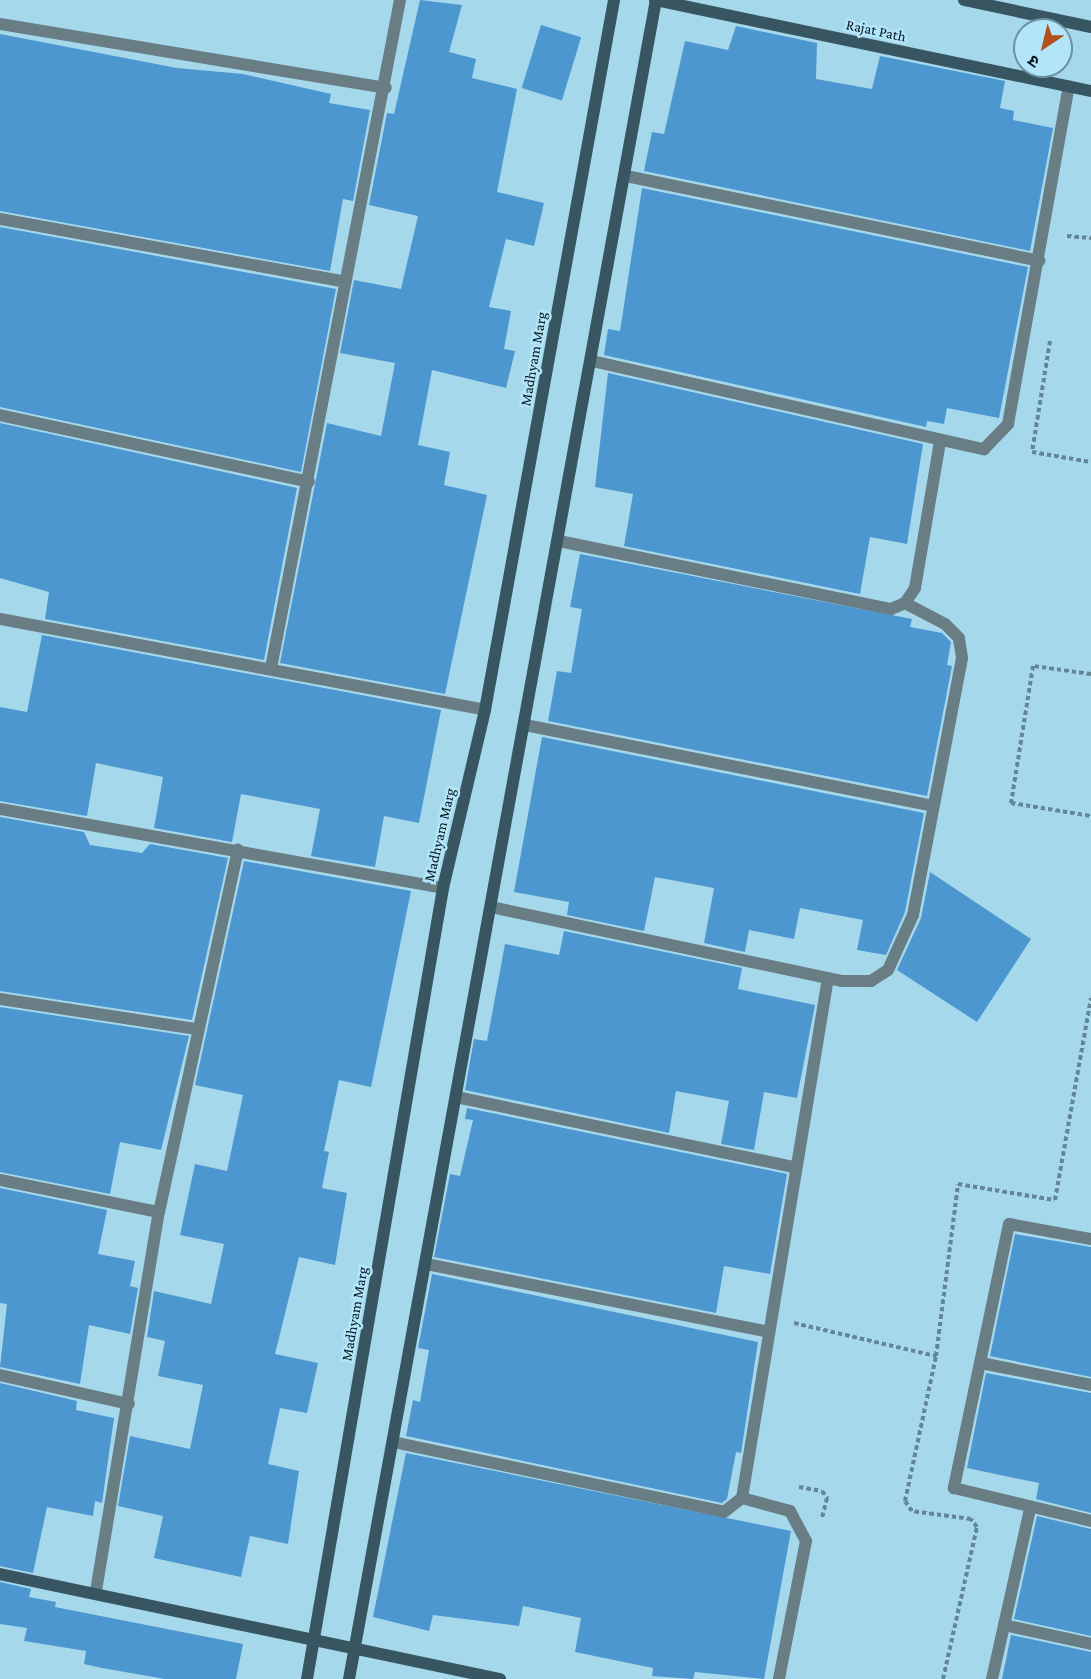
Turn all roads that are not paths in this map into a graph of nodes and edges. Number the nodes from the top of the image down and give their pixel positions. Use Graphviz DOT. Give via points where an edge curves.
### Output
graph roads {
  1 [pos="400,0"];
  2 [pos="614,0"];
  3 [pos="655,0"];
  4 [pos="964,0"];
  5 [pos="0,24"];
  6 [pos="1091,27"];
  7 [pos="1069,86"];
  8 [pos="386,88"];
  9 [pos="1091,91"];
  10 [pos="626,176"];
  11 [pos="0,219"];
  12 [pos="1039,261"];
  13 [pos="345,282"];
  14 [pos="592,360"];
  15 [pos="0,415"];
  16 [pos="940,441"];
  17 [pos="309,482"];
  18 [pos="559,541"];
  19 [pos="905,603"];
  20 [pos="0,619"];
  21 [pos="271,668"];
  22 [pos="485,710"];
  23 [pos="525,725"];
  24 [pos="933,806"];
  25 [pos="0,809"];
  26 [pos="238,850"];
  27 [pos="443,888"];
  28 [pos="491,907"];
  29 [pos="828,978"];
  30 [pos="0,999"];
  31 [pos="197,1029"];
  32 [pos="456,1096"];
  33 [pos="793,1167"];
  34 [pos="0,1180"];
  35 [pos="159,1212"];
  36 [pos="1091,1239"];
  37 [pos="426,1264"];
  38 [pos="768,1332"];
  39 [pos="981,1363"];
  40 [pos="0,1375"];
  41 [pos="1091,1385"];
  42 [pos="129,1404"];
  43 [pos="393,1442"];
  44 [pos="742,1498"];
  45 [pos="1030,1509"];
  46 [pos="1091,1521"];
  47 [pos="0,1574"];
  48 [pos="96,1591"];
  49 [pos="1004,1625"];
  50 [pos="314,1642"];
  51 [pos="1091,1644"];
  52 [pos="354,1650"];
  53 [pos="307,1679"];
  54 [pos="349,1679"];
  55 [pos="500,1679"];
  56 [pos="779,1679"];
  57 [pos="992,1679"];
  1 -- 8 [label="street"];
  2 -- 22 [label="street, Madhyam Marg"];
  3 -- 7 [label="street, Rajat Path"];
  3 -- 10 [label="street"];
  4 -- 6 [label="street"];
  5 -- 8 [label="street"];
  7 -- 9 [label="street, Rajat Path"];
  7 -- 12 [label="street"];
  8 -- 13 [label="street"];
  10 -- 12 [label="street"];
  10 -- 14 [label="street"];
  11 -- 13 [label="street"];
  12 -- 16 [label="street" via="1008,424 984,449"];
  13 -- 17 [label="street"];
  14 -- 16 [label="street"];
  14 -- 18 [label="street"];
  15 -- 17 [label="street"];
  16 -- 19 [label="street" via="915,588"];
  17 -- 21 [label="street"];
  18 -- 19 [label="street" via="891,609"];
  18 -- 23 [label="street"];
  19 -- 24 [label="street" via="959,638 962,658"];
  20 -- 21 [label="street"];
  21 -- 22 [label="street"];
  22 -- 27 [label="street, Madhyam Marg"];
  23 -- 24 [label="street"];
  23 -- 28 [label="street"];
  24 -- 29 [label="street" via="902,950 872,981"];
  25 -- 26 [label="street"];
  26 -- 27 [label="street"];
  26 -- 31 [label="street"];
  27 -- 50 [label="street, Madhyam Marg"];
  28 -- 29 [label="street"];
  28 -- 32 [label="street"];
  29 -- 33 [label="street"];
  30 -- 31 [label="street"];
  31 -- 35 [label="street"];
  32 -- 33 [label="street"];
  32 -- 37 [label="street"];
  33 -- 38 [label="street"];
  34 -- 35 [label="street"];
  35 -- 42 [label="street"];
  36 -- 39 [label="street" via="1009,1224"];
  37 -- 38 [label="street"];
  37 -- 43 [label="street"];
  38 -- 44 [label="street"];
  39 -- 41 [label="street"];
  39 -- 45 [label="street" via="954,1488"];
  40 -- 42 [label="street"];
  42 -- 48 [label="street"];
  43 -- 44 [label="street" via="724,1512"];
  43 -- 52 [label="street"];
  44 -- 56 [label="street" via="790,1511 806,1541"];
  45 -- 46 [label="street"];
  45 -- 49 [label="street"];
  47 -- 48 [label="street"];
  48 -- 50 [label="street"];
  49 -- 51 [label="street"];
  49 -- 57 [label="street"];
  50 -- 52 [label="street"];
  50 -- 53 [label="street, Madhyam Marg"];
  52 -- 54 [label="street"];
  52 -- 55 [label="street"];
}
